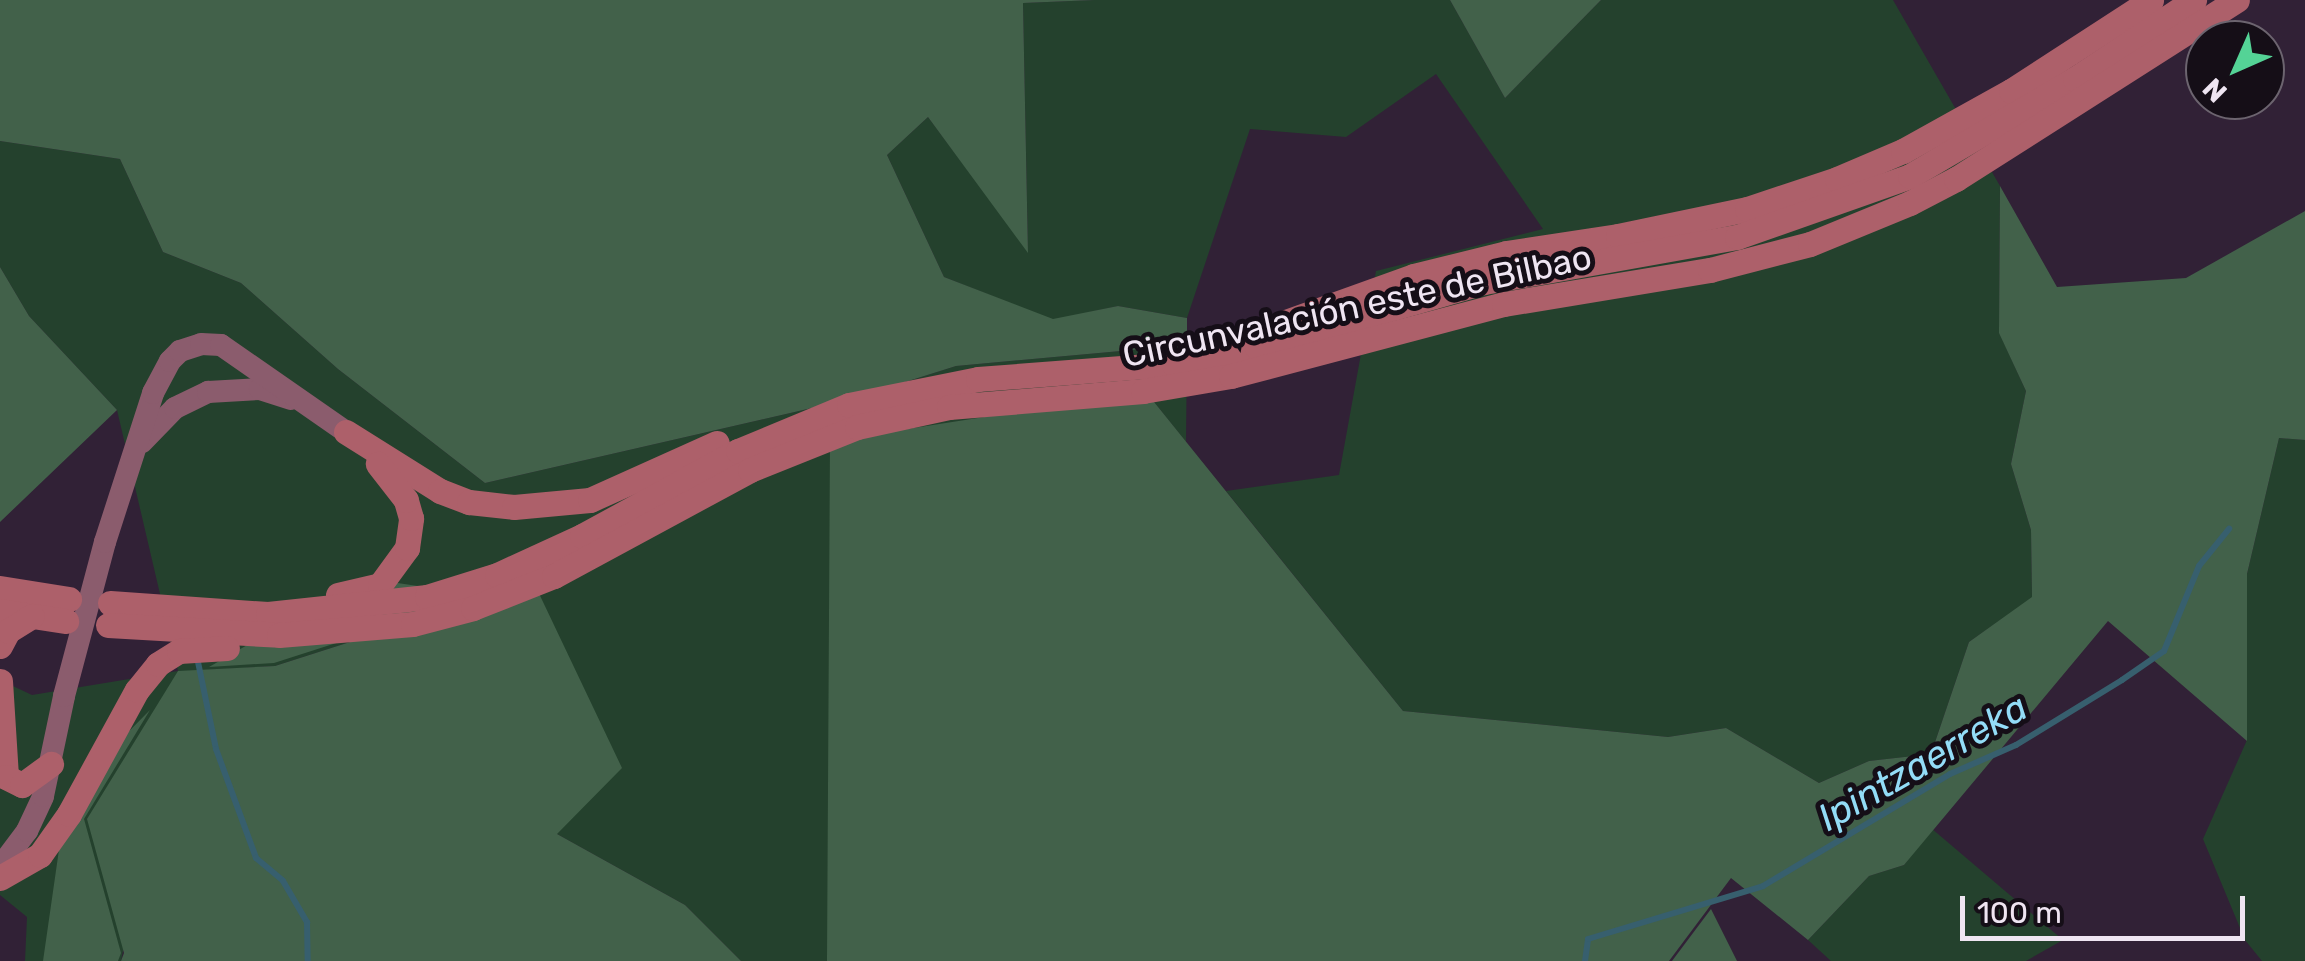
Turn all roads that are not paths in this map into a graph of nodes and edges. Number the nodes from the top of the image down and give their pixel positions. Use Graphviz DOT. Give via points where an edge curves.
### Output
graph roads {
  1 [pos="2151,0"];
  2 [pos="2194,0"];
  3 [pos="2237,0"];
  4 [pos="1162,364"];
  5 [pos="848,406"];
  6 [pos="312,408"];
  7 [pos="346,432"];
  8 [pos="132,458"];
  9 [pos="0,588"];
  10 [pos="0,611"];
  11 [pos="268,614"];
  12 [pos="32,616"];
  13 [pos="374,629"];
  14 [pos="0,646"];
  15 [pos="0,681"];
  16 [pos="50,764"];
  17 [pos="0,867"];
  18 [pos="0,878"];
  1 -- 4 [label="main road" via="2011,91 1837,179 1746,209 1414,276"];
  2 -- 4 [label="main road, Circunvalación este de Bilbao" via="1963,147 1810,215 1737,237 1484,282 1256,346"];
  3 -- 13 [label="main road, Circunvalación este de Bilbao" via="1956,179 1810,244 1694,273 1504,304 1230,376 1143,391 949,408 857,426 766,462 522,590"];
  4 -- 5 [label="main road, Circunvalación este de Bilbao" via="978,379"];
  5 -- 7 [label="main road" via="821,401 590,500 552,506 468,502"];
  5 -- 11 [label="main road, Circunvalación este de Bilbao" via="738,451 498,575 404,602"];
  6 -- 7 [label="street"];
  6 -- 8 [label="street" via="260,389 208,392 161,419"];
  6 -- 8 [label="street" via="242,356 201,344 170,362"];
  7 -- 11 [label="main road" via="392,476 406,500 408,548 380,586 293,601"];
  8 -- 16 [label="street"];
  9 -- 12 [label="main road" via="68,610"];
  10 -- 12 [label="main road"];
  11 -- 13 [label="main road, Circunvalación este de Bilbao" via="109,614 280,635"];
  12 -- 14 [label="main road" via="8,631"];
  13 -- 18 [label="main road" via="308,644 180,651 158,664 136,690 40,855"];
  15 -- 16 [label="main road" via="6,777 22,785"];
  16 -- 17 [label="street" via="27,832"];
}
